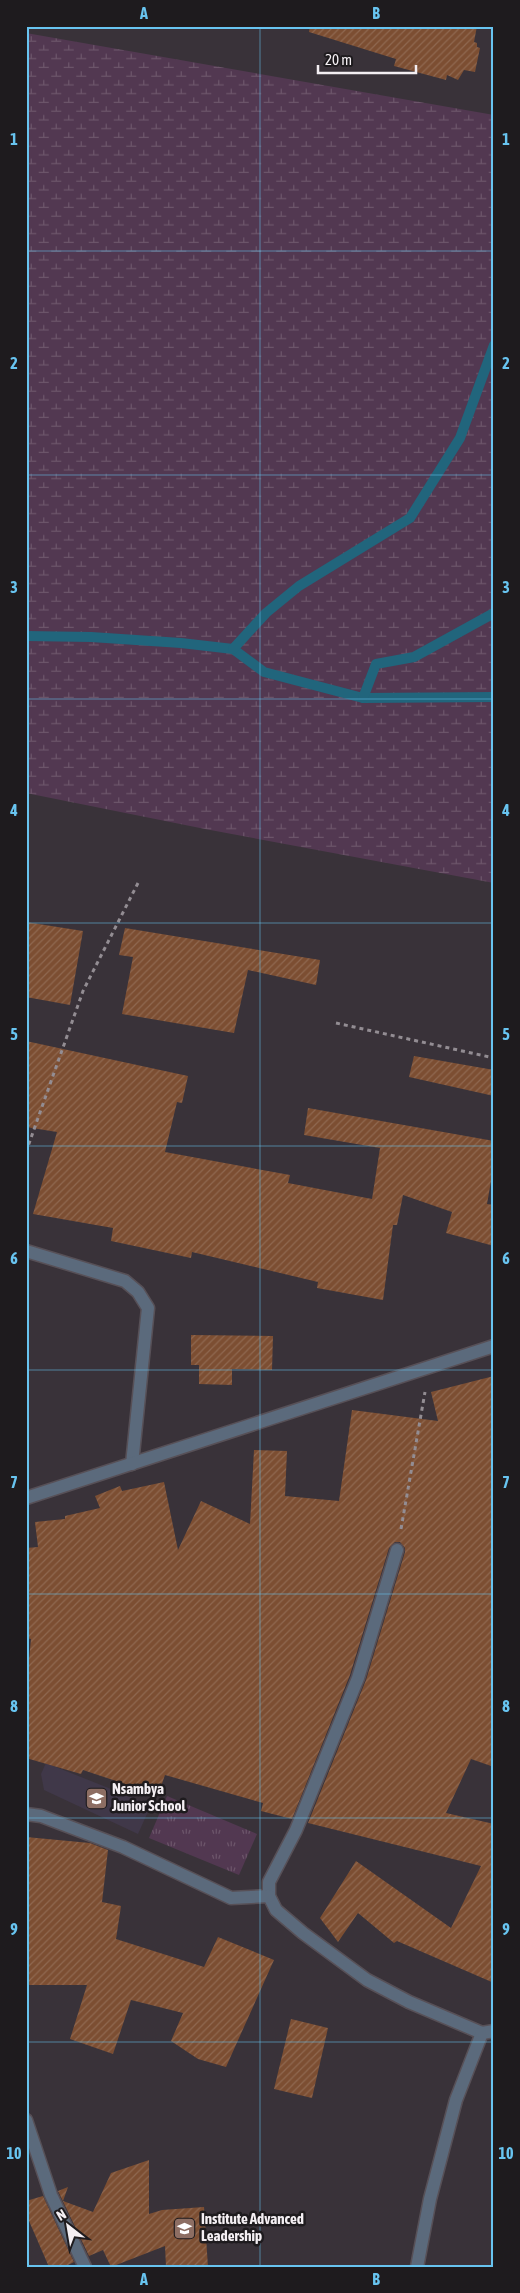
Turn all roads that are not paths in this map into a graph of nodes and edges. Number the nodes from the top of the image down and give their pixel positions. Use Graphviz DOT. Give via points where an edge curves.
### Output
graph roads {
  1 [pos="26,1251"];
  2 [pos="494,1346"];
  3 [pos="132,1464"];
  4 [pos="26,1498"];
  5 [pos="397,1550"];
  6 [pos="26,1814"];
  7 [pos="269,1896"];
  8 [pos="488,2032"];
  9 [pos="26,2120"];
  10 [pos="85,2267"];
  11 [pos="417,2267"];
  1 -- 3 [label="street" via="125,1281 138,1292 148,1308"];
  2 -- 3 [label="street"];
  3 -- 4 [label="street"];
  5 -- 7 [label="street" via="358,1678 296,1830 269,1882"];
  6 -- 7 [label="street" via="42,1816 123,1847 231,1898"];
  7 -- 8 [label="street" via="276,1910 296,1928 367,1980 409,2002"];
  8 -- 11 [label="street" via="456,2100 430,2199"];
  9 -- 10 [label="street" via="51,2195"];
}
